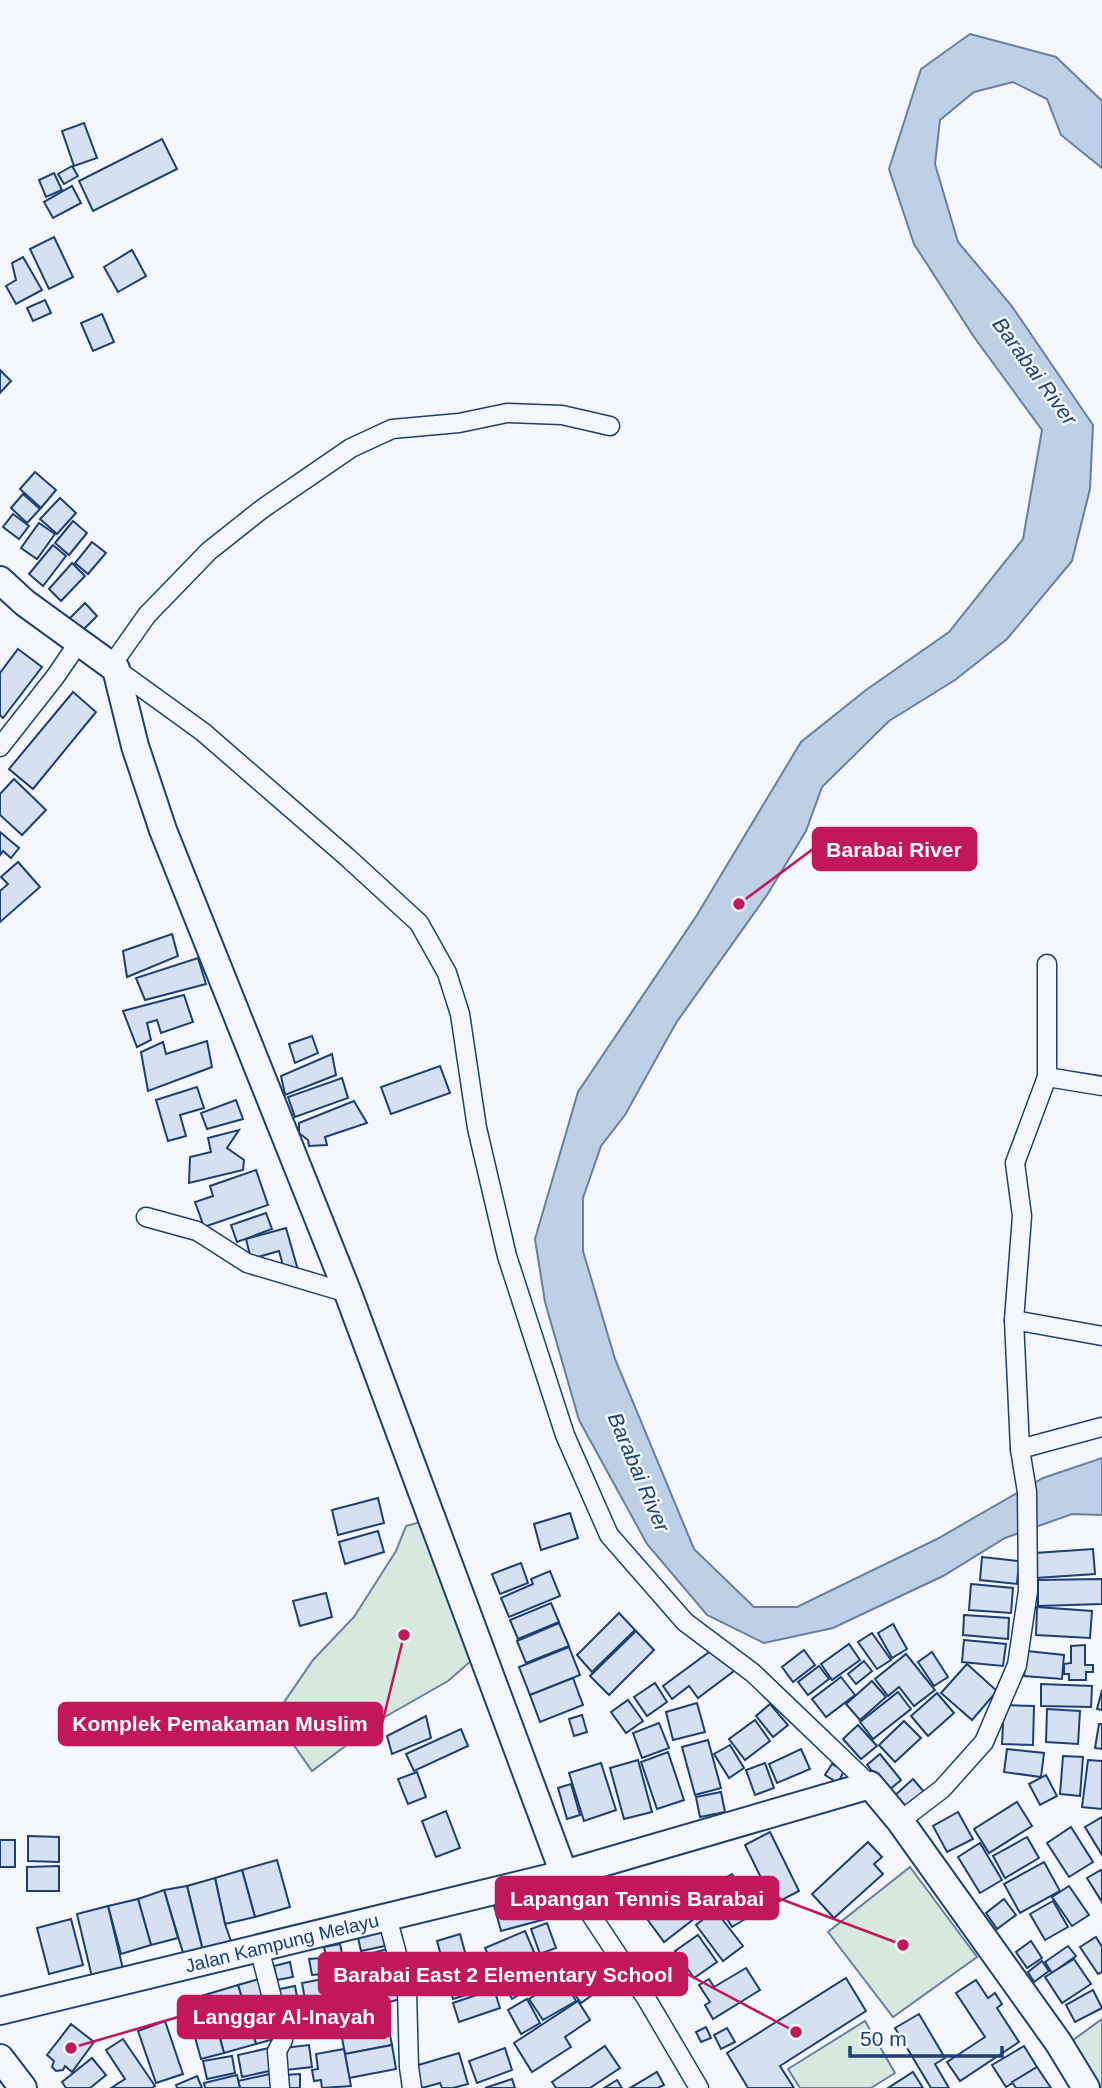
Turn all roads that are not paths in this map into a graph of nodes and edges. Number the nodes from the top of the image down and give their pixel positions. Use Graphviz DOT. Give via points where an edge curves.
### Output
graph roads {
  1 [pos="610,426"];
  2 [pos="0,580"];
  3 [pos="79,642"];
  4 [pos="114,667"];
  5 [pos="0,747"];
  6 [pos="1047,964"];
  7 [pos="1047,1077"];
  8 [pos="1102,1086"];
  9 [pos="146,1217"];
  10 [pos="348,1293"];
  11 [pos="1014,1320"];
  12 [pos="1102,1336"];
  13 [pos="1102,1427"];
  14 [pos="1020,1448"];
  15 [pos="870,1785"];
  16 [pos="900,1821"];
  17 [pos="564,1874"];
  18 [pos="387,1917"];
  19 [pos="259,1948"];
  20 [pos="0,2011"];
  21 [pos="280,2088"];
  22 [pos="412,2088"];
  23 [pos="699,2088"];
  24 [pos="1086,2088"];
  1 -- 4 [label="street" via="562,415 507,413 392,429 351,448 209,551 147,615"];
  2 -- 3 [label="main road"];
  3 -- 4 [label="main road"];
  3 -- 5 [label="street"];
  4 -- 10 [label="main road" via="163,830"];
  4 -- 15 [label="street" via="203,732 419,923 447,973 460,1014 477,1128 507,1256 565,1435 608,1535 685,1622 753,1673"];
  6 -- 7 [label="street"];
  7 -- 8 [label="street"];
  7 -- 11 [label="street" via="1015,1163 1022,1216"];
  9 -- 10 [label="street" via="197,1231 247,1263"];
  10 -- 17 [label="main road"];
  11 -- 12 [label="street"];
  11 -- 14 [label="street"];
  13 -- 14 [label="street"];
  14 -- 16 [label="street" via="1027,1492 1028,1591 1017,1665 984,1742 942,1789"];
  15 -- 16 [label="main road"];
  15 -- 17 [label="main road, Jalan Kampung Melayu"];
  16 -- 24 [label="main road"];
  17 -- 18 [label="main road, Jalan Kampung Melayu"];
  17 -- 23 [label="street"];
  18 -- 19 [label="main road, Jalan Kampung Melayu"];
  18 -- 22 [label="street" via="407,1991"];
  19 -- 20 [label="main road, Jalan Kampung Melayu"];
  19 -- 21 [label="street" via="283,2040 277,2051"];
}
